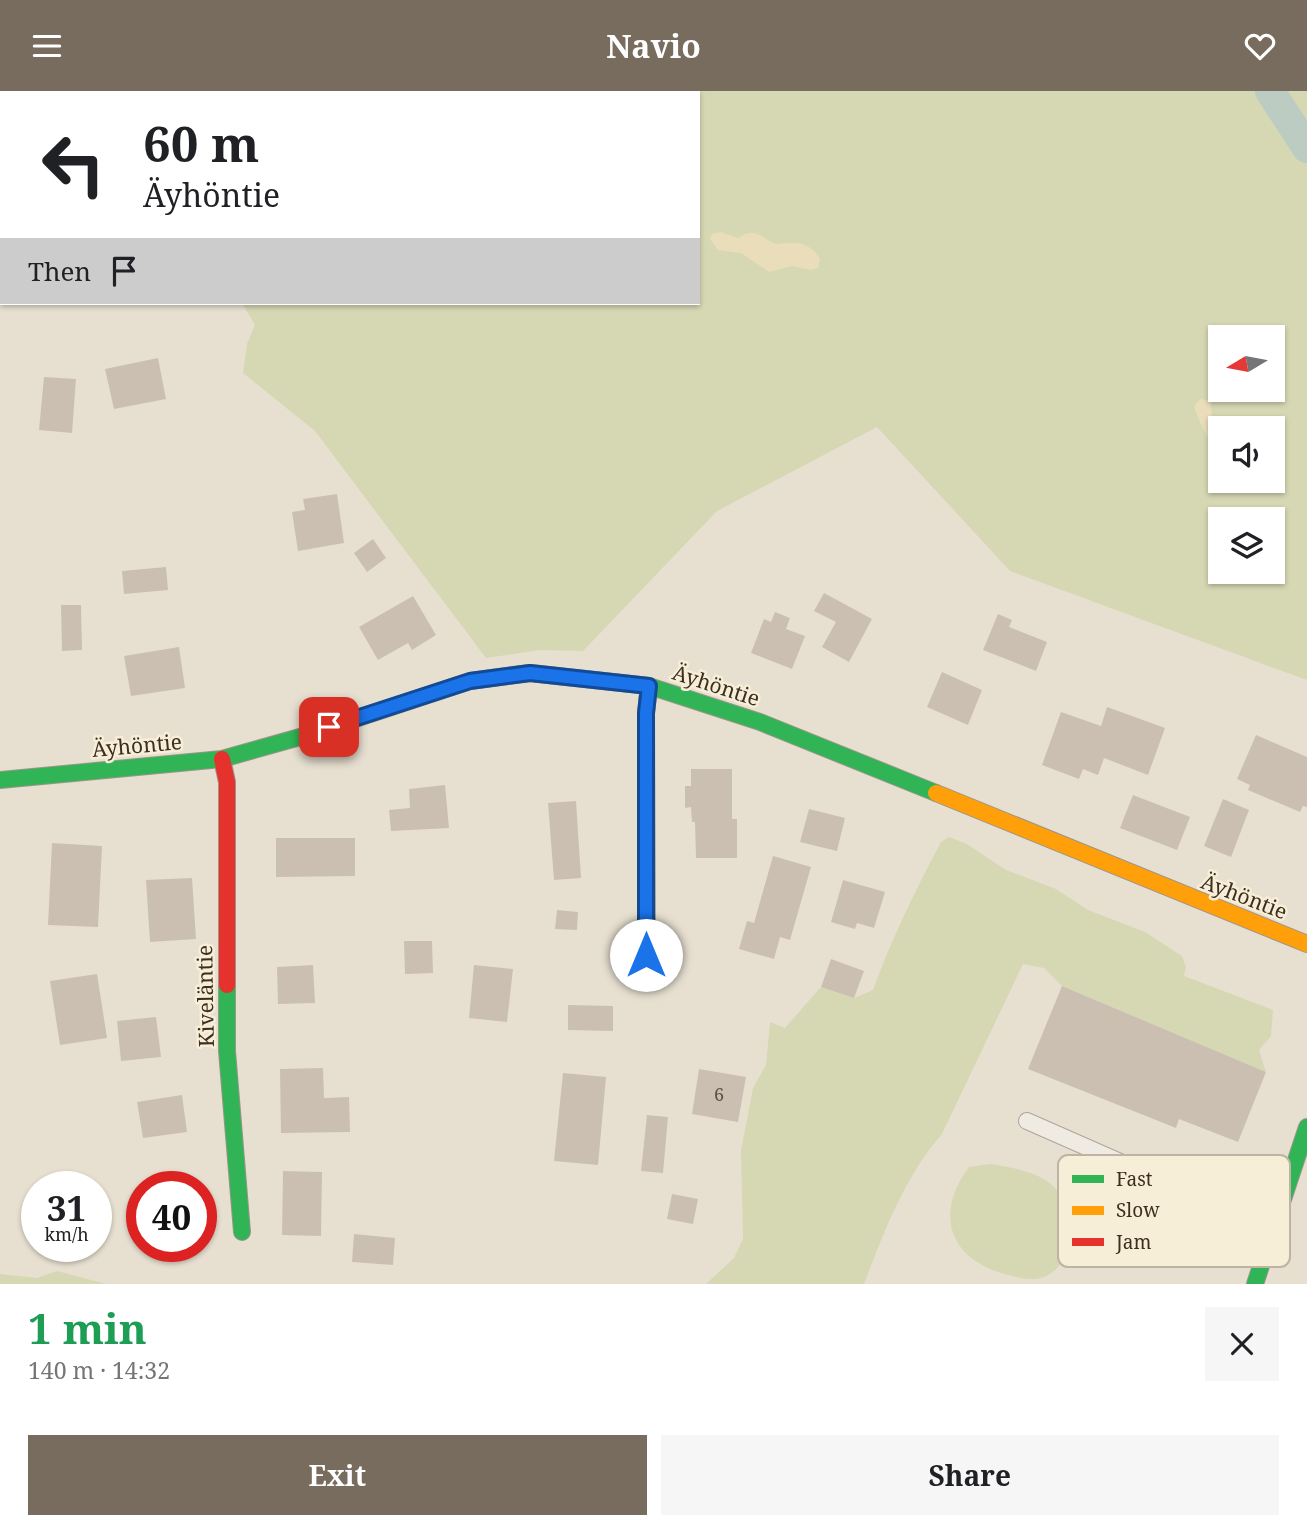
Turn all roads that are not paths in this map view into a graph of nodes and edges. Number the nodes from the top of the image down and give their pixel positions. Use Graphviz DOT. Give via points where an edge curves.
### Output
graph roads {
  1 [pos="649,686"];
  2 [pos="222,759"];
  3 [pos="0,780"];
  4 [pos="1307,944"];
  5 [pos="646,955"];
  6 [pos="1027,1121"];
  7 [pos="1307,1127"];
  8 [pos="1104,1155"];
  9 [pos="1290,1178"];
  10 [pos="242,1232"];
  11 [pos="1261,1267"];
  12 [pos="1255,1284"];
  1 -- 2 [label="main road, Äyhöntie" via="530,673 470,681"];
  1 -- 4 [label="main road, Äyhöntie" via="760,722"];
  1 -- 5 [label="main road"];
  2 -- 3 [label="main road, Äyhöntie"];
  2 -- 10 [label="main road, Kiveläntie" via="227,782 227,1051"];
  6 -- 8 [label="lane"];
  7 -- 9 [label="main road"];
  11 -- 12 [label="main road"];
}
